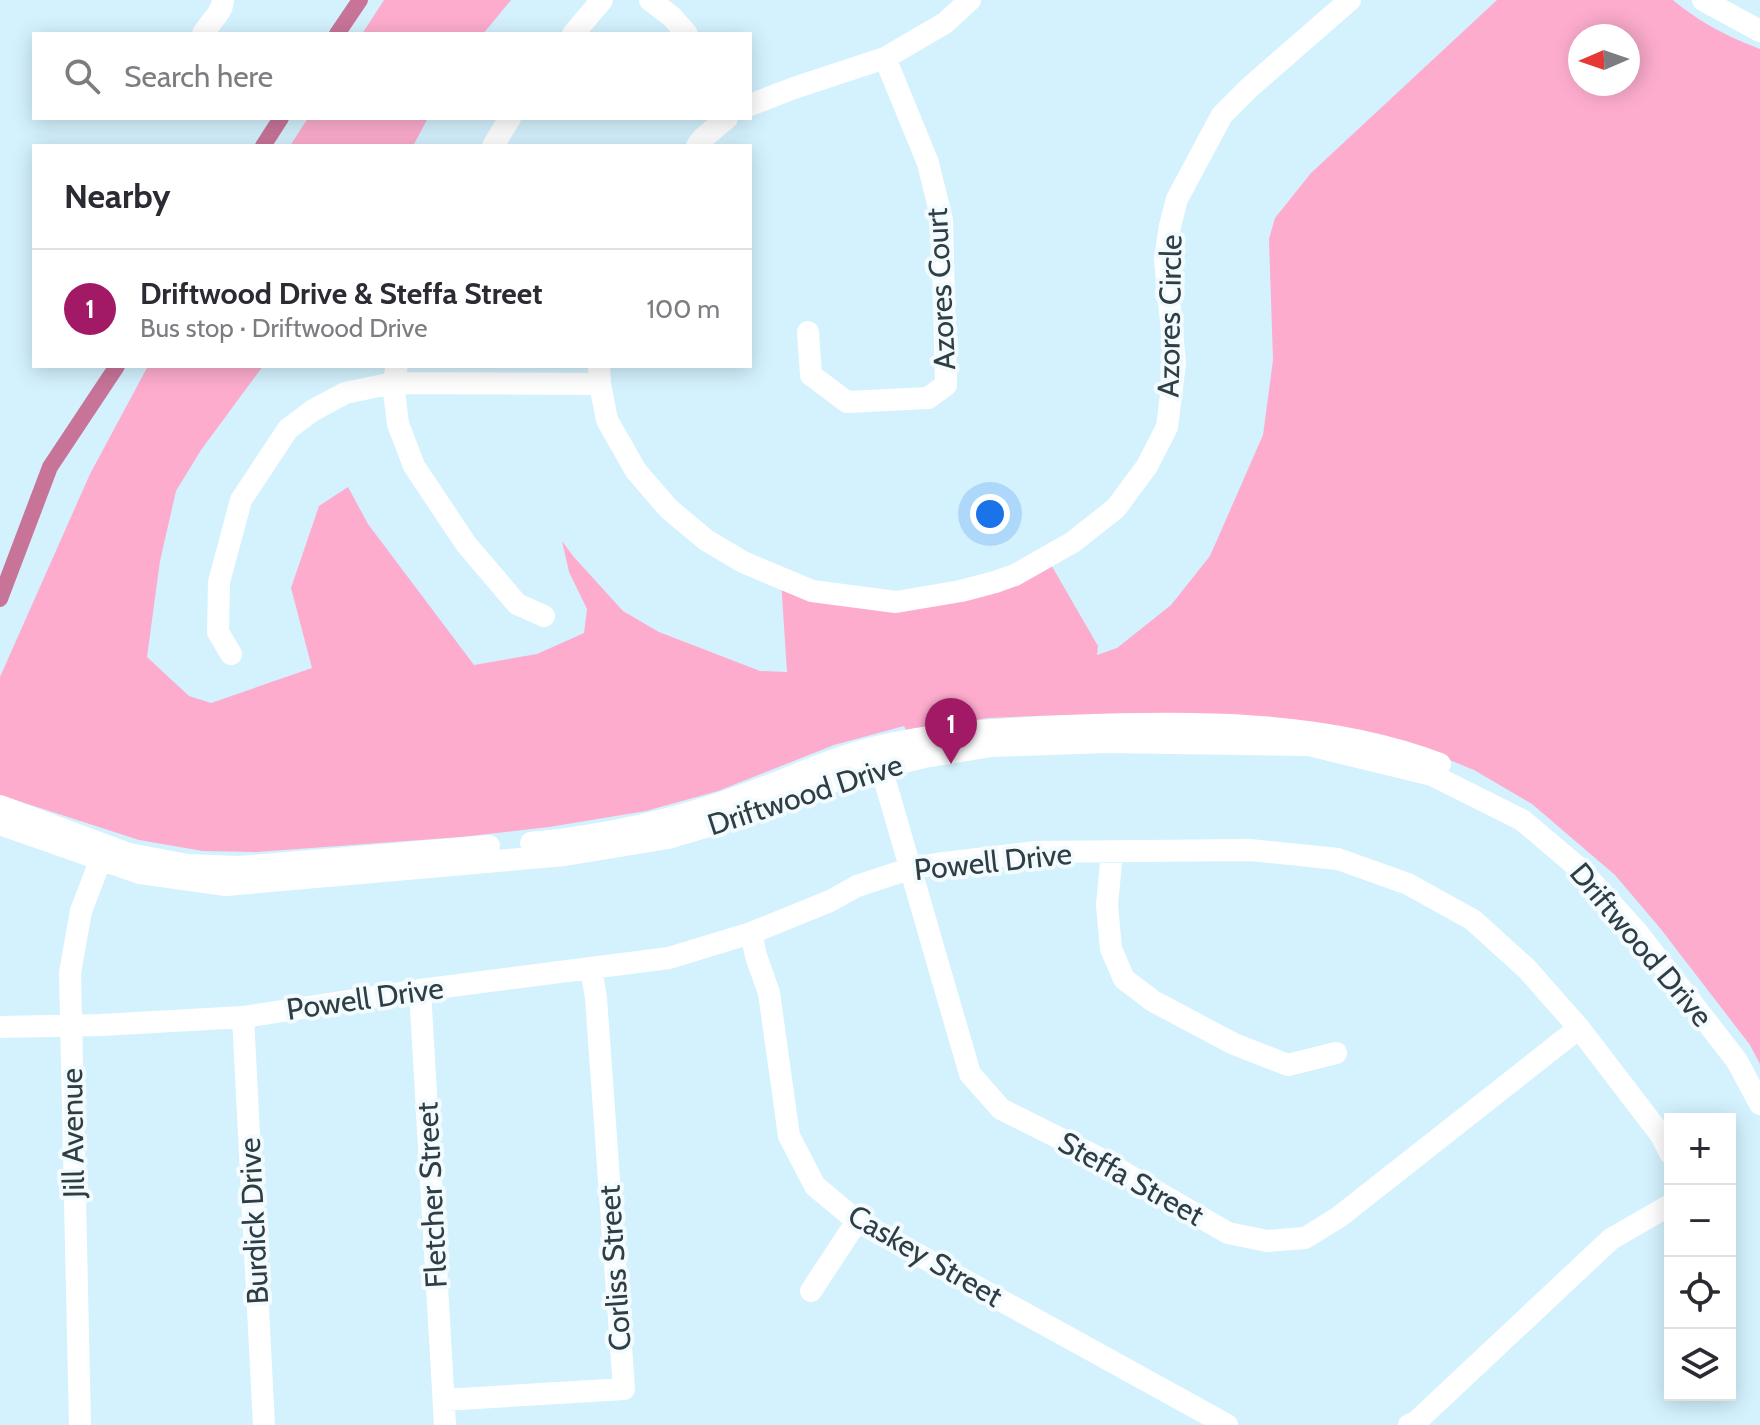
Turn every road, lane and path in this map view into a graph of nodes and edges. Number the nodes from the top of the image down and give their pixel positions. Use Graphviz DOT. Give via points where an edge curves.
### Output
graph roads {
  1 [pos="602,0"];
  2 [pos="650,0"];
  3 [pos="970,0"];
  4 [pos="1350,0"];
  5 [pos="1703,0"];
  6 [pos="223,3"];
  7 [pos="1760,31"];
  8 [pos="204,32"];
  9 [pos="575,32"];
  10 [pos="685,32"];
  11 [pos="885,58"];
  12 [pos="752,104"];
  13 [pos="509,120"];
  14 [pos="725,120"];
  15 [pos="494,144"];
  16 [pos="698,144"];
  17 [pos="808,332"];
  18 [pos="395,375"];
  19 [pos="600,375"];
  20 [pos="544,616"];
  21 [pos="231,654"];
  22 [pos="877,759"];
  23 [pos="0,806"];
  24 [pos="0,824"];
  25 [pos="103,852"];
  26 [pos="1112,852"];
  27 [pos="909,869"];
  28 [pos="751,933"];
  29 [pos="591,968"];
  30 [pos="420,990"];
  31 [pos="243,1017"];
  32 [pos="70,1025"];
  33 [pos="0,1027"];
  34 [pos="1579,1028"];
  35 [pos="1336,1053"];
  36 [pos="1760,1079"];
  37 [pos="1760,1104"];
  38 [pos="1664,1141"];
  39 [pos="1664,1208"];
  40 [pos="857,1221"];
  41 [pos="811,1291"];
  42 [pos="444,1400"];
  43 [pos="80,1425"];
  44 [pos="264,1425"];
  45 [pos="445,1425"];
  46 [pos="1227,1425"];
  47 [pos="1409,1425"];
  1 -- 9 [label="street"];
  2 -- 10 [label="street"];
  3 -- 11 [label="street" via="945,23"];
  4 -- 19 [label="street, Azores Circle" via="1222,115 1177,199 1165,259 1175,363 1167,427 1147,466 1116,508 1073,542 1015,575 896,602 812,591 743,562 669,509 636,471 607,420"];
  5 -- 7 [label="street"];
  6 -- 8 [label="street"];
  11 -- 12 [label="street"];
  11 -- 17 [label="street, Azores Court" via="928,163 942,220 946,385 928,398 847,402 811,375"];
  13 -- 15 [label="street"];
  14 -- 16 [label="street"];
  18 -- 19 [label="street"];
  18 -- 20 [label="street" via="398,424 414,466 466,544 517,604"];
  18 -- 21 [label="street" via="345,393 288,429 241,500 219,582 218,632"];
  22 -- 25 [label="street, Driftwood Drive" via="832,760 656,823 557,840 239,867"];
  22 -- 27 [label="street, Steffa Street"];
  22 -- 36 [label="street, Driftwood Drive" via="933,735 1126,724 1312,732 1384,745 1438,763 1527,810 1610,880 1744,1051"];
  22 -- 37 [label="street, Driftwood Drive" via="992,746 1107,742 1309,745 1432,775 1522,820 1580,869 1637,932 1737,1061"];
  23 -- 25 [label="street, Driftwood Drive"];
  24 -- 25 [label="street, Driftwood Drive" via="44,841"];
  25 -- 32 [label="street, Jill Avenue" via="75,942"];
  26 -- 27 [label="street, Powell Drive" via="1036,852"];
  26 -- 34 [label="street, Powell Drive" via="1250,850 1338,859 1408,884 1473,920 1527,969"];
  26 -- 35 [label="street" via="1107,905 1111,949 1124,979 1153,1001 1234,1044 1288,1065"];
  27 -- 28 [label="street, Powell Drive"];
  27 -- 34 [label="street, Steffa Street" via="970,1074 1001,1109 1228,1233 1267,1241 1305,1238 1339,1217"];
  28 -- 29 [label="street, Powell Drive" via="669,958"];
  28 -- 40 [label="street, Caskey Street" via="769,993 789,1136 815,1186"];
  29 -- 30 [label="street, Powell Drive"];
  29 -- 42 [label="street, Corliss Street" via="624,1389"];
  30 -- 31 [label="street, Powell Drive"];
  30 -- 42 [label="street, Fletcher Street"];
  31 -- 32 [label="street, Powell Drive"];
  31 -- 44 [label="street, Burdick Drive"];
  32 -- 33 [label="street, Powell Drive"];
  32 -- 43 [label="street, Jill Avenue"];
  34 -- 38 [label="street, Powell Drive"];
  39 -- 47 [label="street" via="1611,1239"];
  40 -- 41 [label="street"];
  40 -- 46 [label="street, Caskey Street"];
  42 -- 45 [label="street, Fletcher Street"];
}
